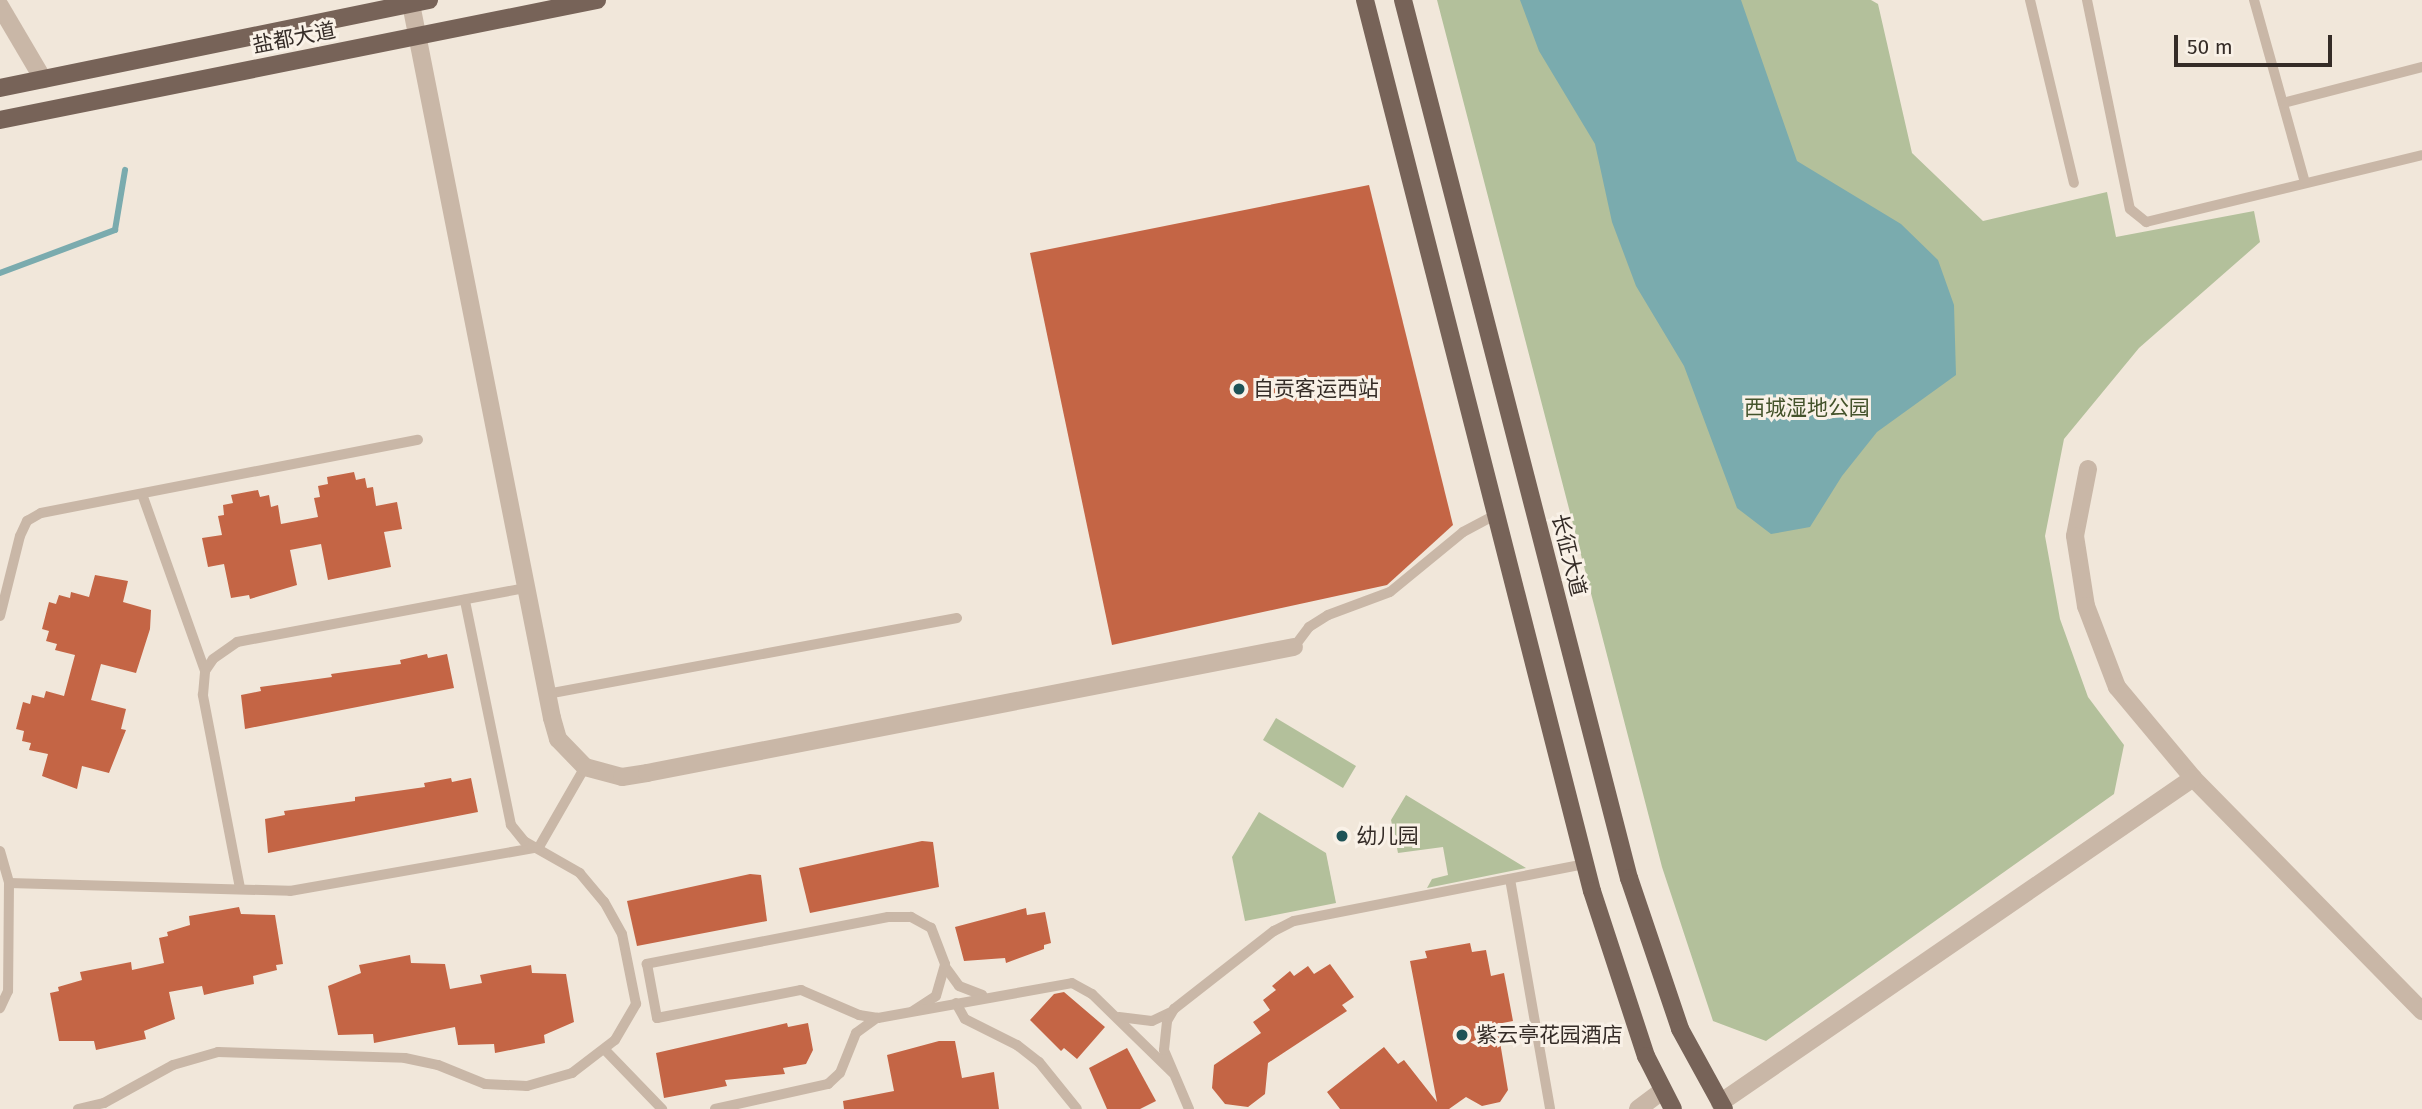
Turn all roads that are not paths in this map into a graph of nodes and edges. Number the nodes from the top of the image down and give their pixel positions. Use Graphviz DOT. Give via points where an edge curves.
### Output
graph roads {
  1 [pos="597,0"];
  2 [pos="1365,0"];
  3 [pos="1403,0"];
  4 [pos="2030,0"];
  5 [pos="2087,0"];
  6 [pos="2254,0"];
  7 [pos="420,2"];
  8 [pos="0,6"];
  9 [pos="418,36"];
  10 [pos="2422,67"];
  11 [pos="43,79"];
  12 [pos="0,88"];
  13 [pos="2283,103"];
  14 [pos="0,120"];
  15 [pos="2422,155"];
  16 [pos="2074,183"];
  17 [pos="2305,183"];
  18 [pos="418,440"];
  19 [pos="2088,469"];
  20 [pos="142,494"];
  21 [pos="1495,515"];
  22 [pos="526,588"];
  23 [pos="465,600"];
  24 [pos="0,615"];
  25 [pos="957,618"];
  26 [pos="1293,647"];
  27 [pos="205,671"];
  28 [pos="547,694"];
  29 [pos="585,768"];
  30 [pos="2193,778"];
  31 [pos="511,825"];
  32 [pos="539,847"];
  33 [pos="0,851"];
  34 [pos="502,853"];
  35 [pos="1585,864"];
  36 [pos="1510,879"];
  37 [pos="9,883"];
  38 [pos="240,888"];
  39 [pos="647,964"];
  40 [pos="945,964"];
  41 [pos="630,967"];
  42 [pos="991,996"];
  43 [pos="956,1003"];
  44 [pos="0,1008"];
  45 [pos="1174,1009"];
  46 [pos="913,1011"];
  47 [pos="2422,1011"];
  48 [pos="1113,1014"];
  49 [pos="878,1018"];
  50 [pos="606,1051"];
  51 [pos="1174,1073"];
  52 [pos="1663,1090"];
  53 [pos="1722,1106"];
  54 [pos="78,1109"];
  55 [pos="662,1109"];
  56 [pos="715,1109"];
  57 [pos="1077,1109"];
  58 [pos="1189,1109"];
  59 [pos="1550,1109"];
  60 [pos="1639,1109"];
  61 [pos="1673,1109"];
  1 -- 9 [label="main road, 盐都大道"];
  2 -- 21 [label="main road"];
  3 -- 53 [label="main road, 长征大道" via="1629,878 1680,1029"];
  4 -- 16 [label="lane"];
  5 -- 17 [label="lane" via="2130,209 2146,222"];
  6 -- 13 [label="lane"];
  7 -- 9 [label="street"];
  7 -- 11 [label="main road, 盐都大道"];
  8 -- 11 [label="street"];
  9 -- 14 [label="main road, 盐都大道"];
  9 -- 22 [label="street"];
  10 -- 13 [label="lane"];
  11 -- 12 [label="main road, 盐都大道"];
  13 -- 17 [label="lane"];
  15 -- 17 [label="lane"];
  18 -- 20 [label="lane"];
  19 -- 30 [label="street" via="2075,536 2086,606 2116,687"];
  20 -- 24 [label="lane" via="41,513 27,521"];
  20 -- 27 [label="lane"];
  21 -- 26 [label="lane" via="1463,532 1390,593 1328,615 1309,627"];
  21 -- 35 [label="main road"];
  22 -- 23 [label="lane"];
  22 -- 28 [label="street"];
  23 -- 27 [label="lane" via="237,642 222,650"];
  23 -- 31 [label="lane"];
  25 -- 28 [label="lane"];
  26 -- 29 [label="street" via="647,773 622,777"];
  27 -- 38 [label="lane" via="203,695"];
  28 -- 29 [label="street" via="558,739"];
  29 -- 32 [label="lane"];
  30 -- 47 [label="street"];
  30 -- 53 [label="street"];
  31 -- 32 [label="lane" via="516,834"];
  31 -- 34 [label="lane" via="512,844"];
  32 -- 34 [label="lane"];
  32 -- 41 [label="lane" via="565,861 599,895 622,934"];
  33 -- 37 [label="lane"];
  34 -- 38 [label="lane" via="290,891"];
  35 -- 36 [label="lane"];
  35 -- 52 [label="main road" via="1646,1056"];
  36 -- 45 [label="lane" via="1294,921 1274,931"];
  36 -- 59 [label="lane"];
  37 -- 38 [label="lane"];
  37 -- 44 [label="lane" via="8,991"];
  39 -- 40 [label="lane" via="900,915 931,928"];
  39 -- 41 [label="lane"];
  39 -- 49 [label="lane" via="657,1018 800,990 859,1015"];
  40 -- 42 [label="lane" via="965,990"];
  40 -- 46 [label="lane" via="936,996"];
  41 -- 50 [label="lane" via="634,1013"];
  42 -- 43 [label="lane"];
  42 -- 48 [label="lane" via="1072,983"];
  43 -- 46 [label="lane"];
  43 -- 57 [label="lane" via="965,1019 1017,1045 1039,1062"];
  45 -- 48 [label="lane" via="1152,1021 1129,1021"];
  45 -- 51 [label="lane" via="1162,1040"];
  46 -- 49 [label="lane"];
  48 -- 51 [label="lane"];
  49 -- 56 [label="lane" via="856,1033 840,1073 828,1084"];
  50 -- 54 [label="lane" via="561,1078 527,1086 485,1084 438,1065 405,1058 218,1052 173,1066 103,1104"];
  50 -- 55 [label="lane"];
  51 -- 58 [label="lane"];
  52 -- 60 [label="street"];
  52 -- 61 [label="main road"];
}
